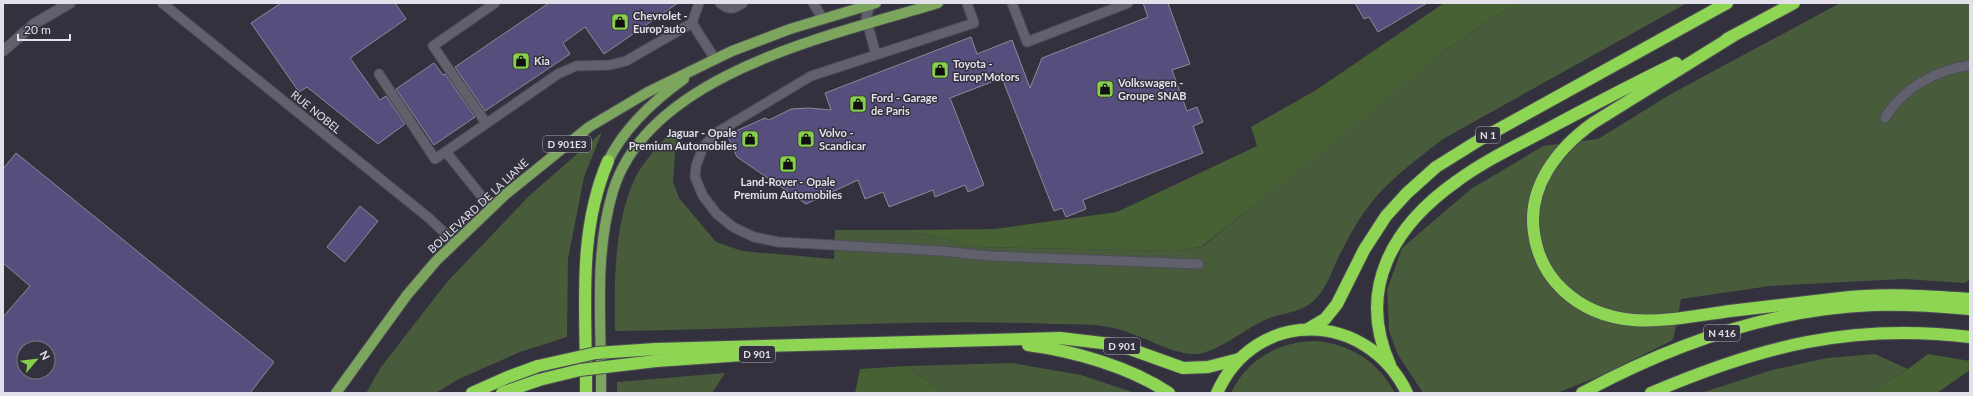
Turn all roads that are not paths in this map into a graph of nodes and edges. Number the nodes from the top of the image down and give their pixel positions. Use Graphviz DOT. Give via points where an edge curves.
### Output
graph roads {
  1 [pos="162,3"];
  2 [pos="495,3"];
  3 [pos="699,3"];
  4 [pos="720,3"];
  5 [pos="743,3"];
  6 [pos="813,3"];
  7 [pos="938,3"];
  8 [pos="967,3"];
  9 [pos="1012,3"];
  10 [pos="1128,3"];
  11 [pos="1727,3"];
  12 [pos="1794,3"];
  13 [pos="64,4"];
  14 [pos="873,4"];
  15 [pos="823,19"];
  16 [pos="692,23"];
  17 [pos="867,24"];
  18 [pos="1733,36"];
  19 [pos="3,51"];
  20 [pos="876,55"];
  21 [pos="712,61"];
  22 [pos="1970,65"];
  23 [pos="379,74"];
  24 [pos="1886,118"];
  25 [pos="486,123"];
  26 [pos="446,152"];
  27 [pos="608,161"];
  28 [pos="491,208"];
  29 [pos="454,242"];
  30 [pos="1199,264"];
  31 [pos="1970,299"];
  32 [pos="1970,309"];
  33 [pos="1308,329"];
  34 [pos="1970,337"];
  35 [pos="1001,341"];
  36 [pos="857,344"];
  37 [pos="1240,359"];
  38 [pos="1390,366"];
  39 [pos="336,393"];
  40 [pos="472,393"];
  41 [pos="502,393"];
  42 [pos="586,393"];
  43 [pos="601,393"];
  44 [pos="1169,393"];
  45 [pos="1217,393"];
  46 [pos="1407,393"];
  47 [pos="1582,393"];
  48 [pos="1651,393"];
  1 -- 29 [label="lane, RUE NOBEL" via="429,218"];
  2 -- 25 [label="lane" via="433,46"];
  3 -- 16 [label="lane"];
  4 -- 5 [label="lane" via="731,9"];
  6 -- 15 [label="lane"];
  7 -- 17 [label="main road"];
  8 -- 20 [label="lane" via="974,23"];
  9 -- 10 [label="lane" via="1027,42"];
  11 -- 33 [label="highway, N 1" via="1488,135 1436,167 1386,216 1364,250 1337,304 1325,319"];
  12 -- 18 [label="highway, N 1"];
  13 -- 19 [label="street" via="34,24"];
  14 -- 15 [label="main road, BOULEVARD DE LA LIANE / D 901E3"];
  14 -- 17 [label="lane" via="866,18"];
  15 -- 21 [label="main road, BOULEVARD DE LA LIANE / D 901E3" via="763,38"];
  16 -- 21 [label="lane"];
  16 -- 25 [label="lane" via="626,61 610,65 576,66 558,74"];
  17 -- 20 [label="lane"];
  17 -- 43 [label="main road" via="788,50 711,84 665,115 635,147 621,169 615,186 603,238 600,282"];
  18 -- 31 [label="highway" via="1593,122 1559,153 1540,184 1532,217 1538,252 1554,281 1589,310 1618,319 1639,321 1852,297 1896,295"];
  18 -- 38 [label="highway, N 1" via="1625,88 1489,161 1457,180 1431,202 1396,242 1386,259 1381,275 1377,296 1377,319 1380,340"];
  20 -- 30 [label="lane" via="811,76 708,139 699,156 695,177 703,196 717,214 733,227 749,235 793,244 942,251 990,256"];
  21 -- 27 [label="main road, D 901E3" via="682,80 648,108 631,126"];
  21 -- 28 [label="main road, BOULEVARD DE LA LIANE / D 901E3" via="648,92 600,120 548,159"];
  22 -- 24 [label="lane" via="1948,70 1920,83 1895,104"];
  23 -- 26 [label="lane" via="435,159"];
  25 -- 26 [label="lane"];
  26 -- 28 [label="lane"];
  27 -- 42 [label="highway, D 901E3" via="594,200 586,252"];
  28 -- 29 [label="main road, BOULEVARD DE LA LIANE / D 901E3"];
  29 -- 39 [label="main road, BOULEVARD DE LA LIANE / D 901E3" via="407,295"];
  32 -- 47 [label="highway, N 416" via="1866,306 1827,309 1771,319 1665,354"];
  33 -- 37 [label="highway" via="1268,339"];
  33 -- 38 [label="highway" via="1350,336 1369,346"];
  34 -- 48 [label="highway" via="1905,333 1835,336 1727,362"];
  35 -- 36 [label="highway, D 901"];
  35 -- 37 [label="highway, D 901" via="1060,338 1111,343 1183,368 1208,367"];
  35 -- 44 [label="highway, D 901" via="1040,346 1113,365 1138,375"];
  36 -- 40 [label="highway, D 901, bridge" via="596,353 538,366 508,376"];
  36 -- 41 [label="highway, D 901, bridge" via="580,370 539,380"];
  37 -- 45 [label="highway" via="1228,373"];
  38 -- 46 [label="highway"];
}
